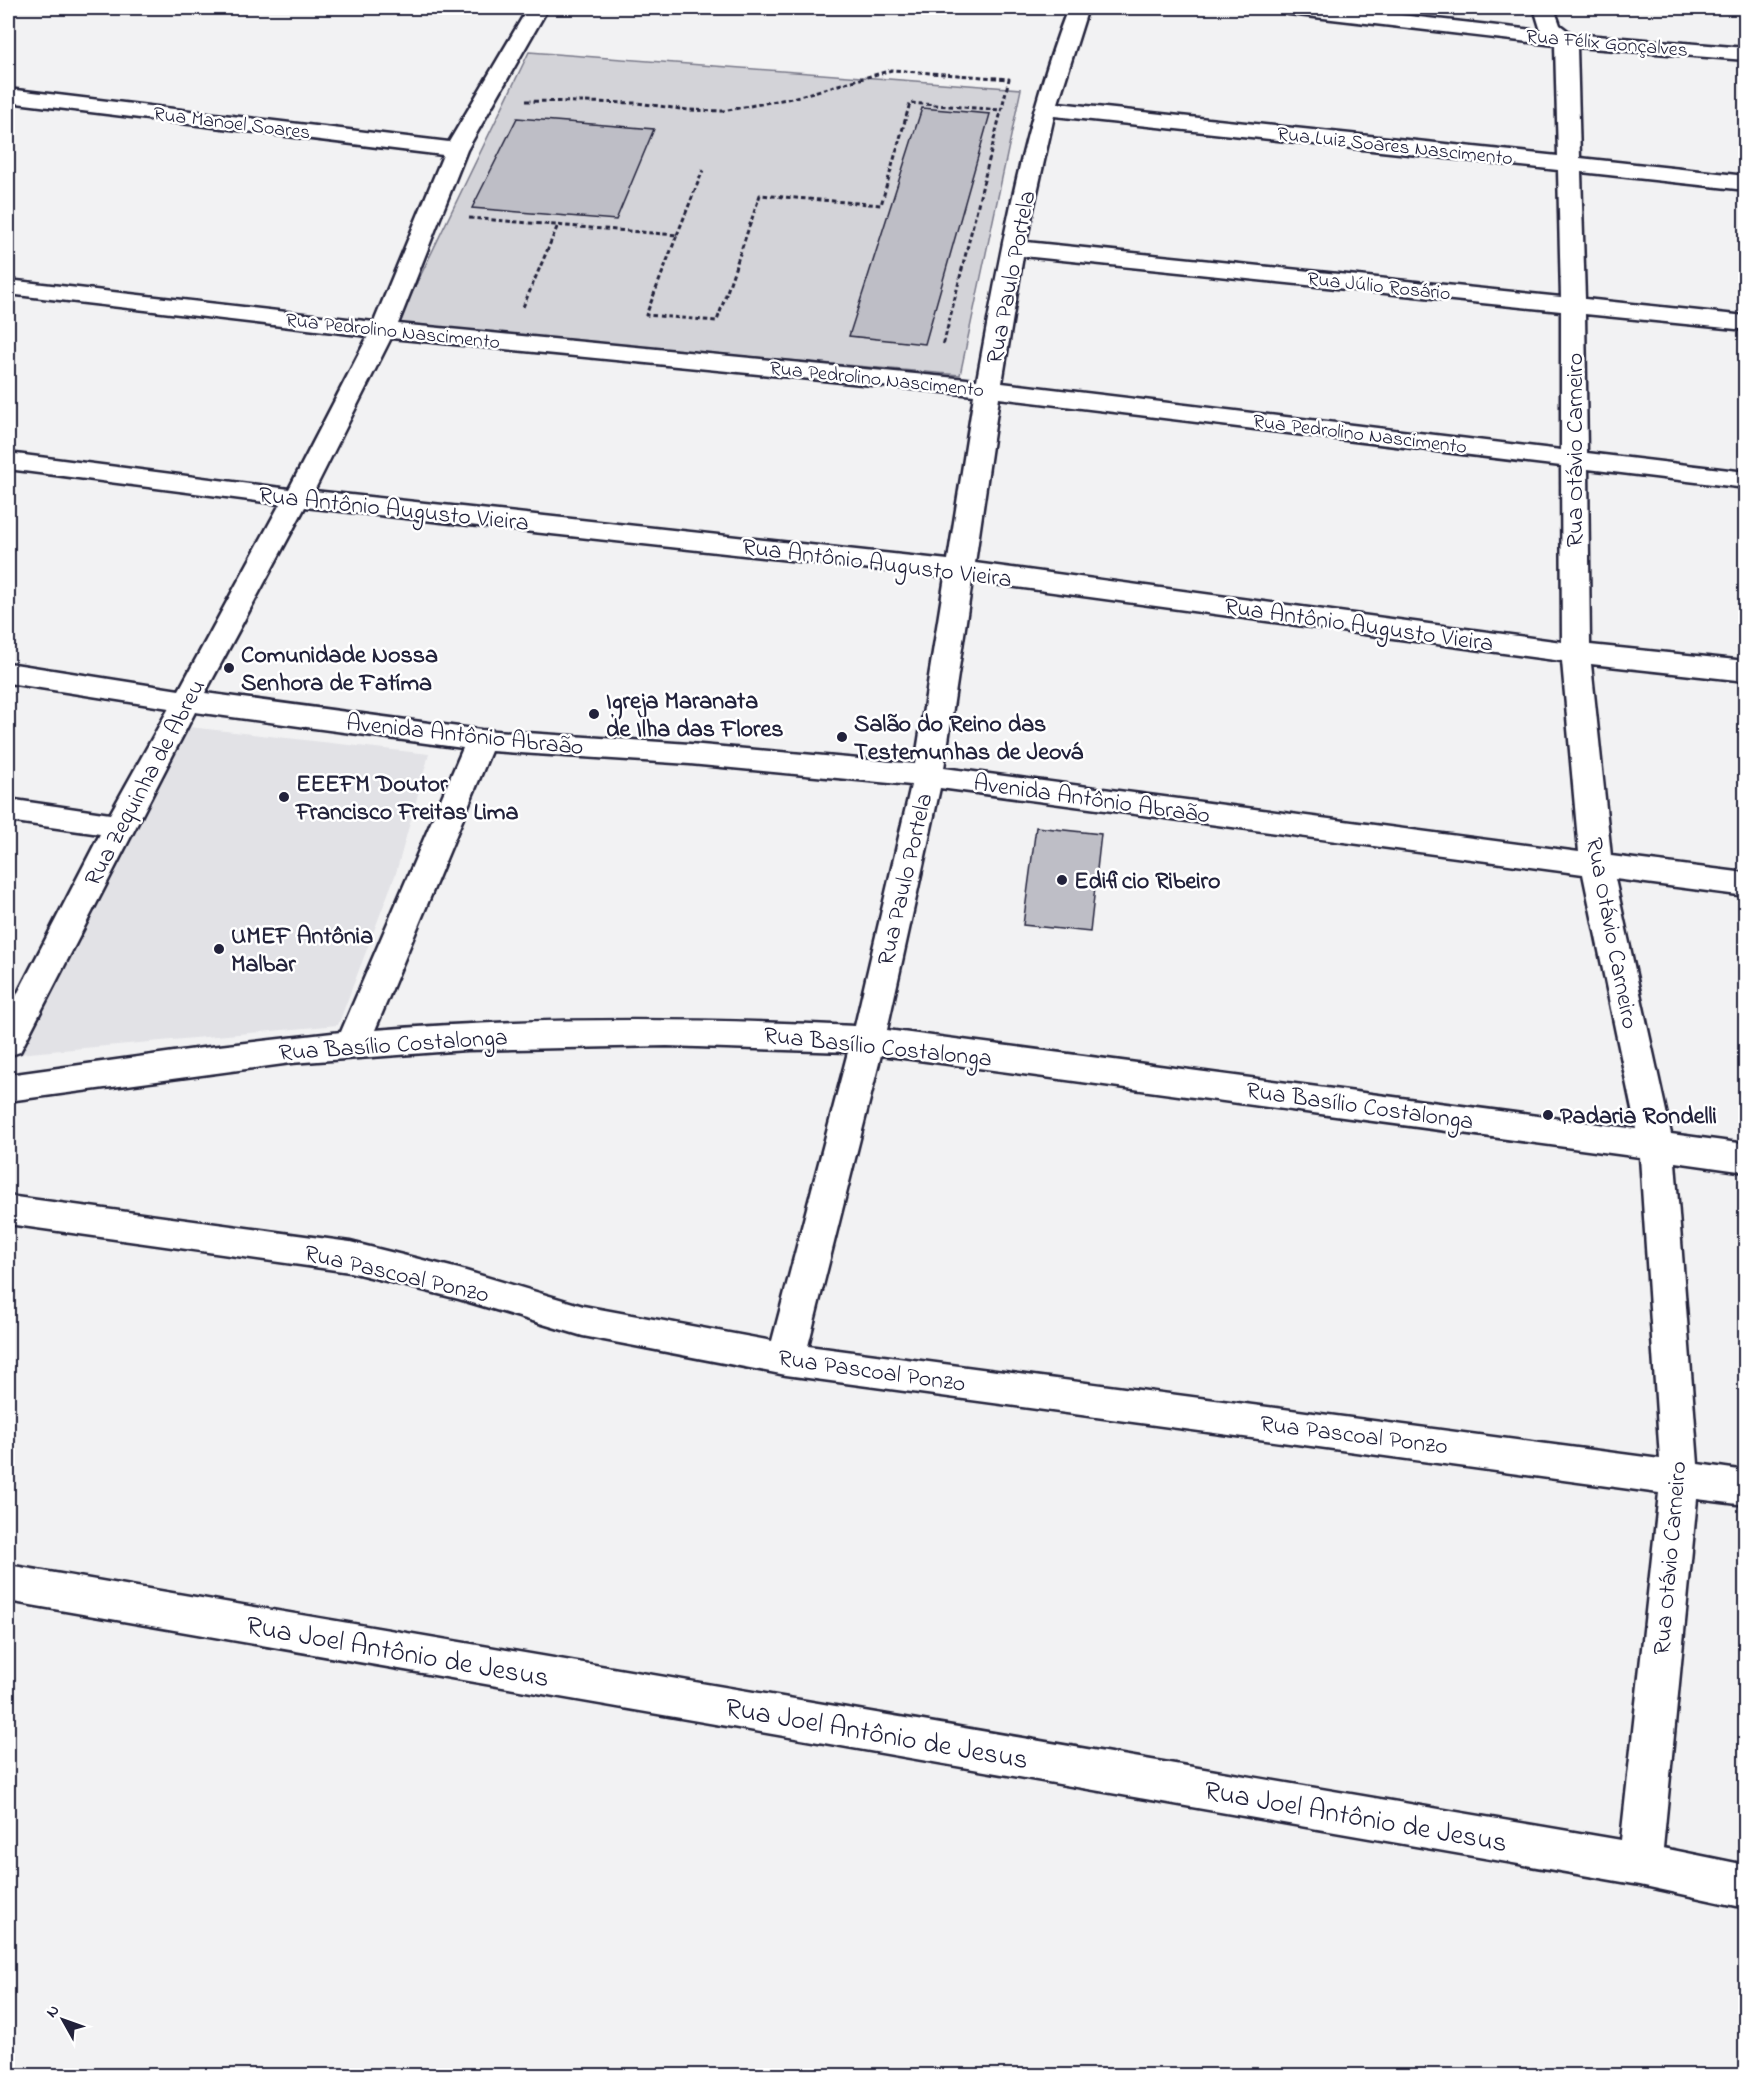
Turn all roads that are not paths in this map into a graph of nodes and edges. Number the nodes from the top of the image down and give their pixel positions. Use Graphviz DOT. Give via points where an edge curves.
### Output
graph roads {
  1 [pos="538,8"];
  2 [pos="1078,8"];
  3 [pos="1299,8"];
  4 [pos="1544,8"];
  5 [pos="1566,40"];
  6 [pos="1746,54"];
  7 [pos="8,94"];
  8 [pos="1045,108"];
  9 [pos="456,150"];
  10 [pos="1570,164"];
  11 [pos="1746,183"];
  12 [pos="1013,248"];
  13 [pos="8,287"];
  14 [pos="1573,305"];
  15 [pos="1746,323"];
  16 [pos="383,330"];
  17 [pos="988,388"];
  18 [pos="1574,459"];
  19 [pos="8,460"];
  20 [pos="1746,480"];
  21 [pos="297,498"];
  22 [pos="959,570"];
  23 [pos="1576,653"];
  24 [pos="1746,671"];
  25 [pos="8,673"];
  26 [pos="189,701"];
  27 [pos="481,740"];
  28 [pos="928,776"];
  29 [pos="8,810"];
  30 [pos="119,826"];
  31 [pos="1596,865"];
  32 [pos="1746,885"];
  33 [pos="868,1040"];
  34 [pos="8,1043"];
  35 [pos="353,1044"];
  36 [pos="8,1088"];
  37 [pos="1656,1144"];
  38 [pos="1746,1158"];
  39 [pos="8,1210"];
  40 [pos="786,1359"];
  41 [pos="1680,1477"];
  42 [pos="1746,1488"];
  43 [pos="8,1582"];
  44 [pos="1640,1864"];
  45 [pos="1746,1887"];
  1 -- 9 [label="street, Rua Zequinha de Abreu"];
  2 -- 8 [label="street, Rua Paulo Portela"];
  3 -- 5 [label="street, Rua Félix Gonçalves"];
  4 -- 5 [label="street" via="1550,28"];
  5 -- 6 [label="street, Rua Félix Gonçalves"];
  5 -- 10 [label="street, Rua Otávio Carneiro"];
  7 -- 9 [label="street, Rua Manoel Soares"];
  8 -- 10 [label="street, Rua Luiz Soares Nascimento"];
  8 -- 12 [label="street, Rua Paulo Portela"];
  9 -- 16 [label="street, Rua Zequinha de Abreu"];
  10 -- 11 [label="street, Rua Luiz Soares Nascimento"];
  10 -- 14 [label="street, Rua Otávio Carneiro"];
  12 -- 14 [label="street, Rua Júlio Rosário"];
  12 -- 17 [label="street, Rua Paulo Portela"];
  13 -- 16 [label="street, Rua Pedrolino Nascimento"];
  14 -- 15 [label="street, Rua Júlio Rosário"];
  14 -- 18 [label="street, Rua Otávio Carneiro"];
  16 -- 17 [label="street, Rua Pedrolino Nascimento"];
  16 -- 21 [label="street, Rua Zequinha de Abreu"];
  17 -- 18 [label="street, Rua Pedrolino Nascimento"];
  17 -- 22 [label="street, Rua Paulo Portela"];
  18 -- 20 [label="street, Rua Pedrolino Nascimento"];
  18 -- 23 [label="street, Rua Otávio Carneiro"];
  19 -- 21 [label="street, Rua Antônio Augusto Vieira"];
  21 -- 22 [label="street, Rua Antônio Augusto Vieira"];
  21 -- 26 [label="street, Rua Zequinha de Abreu"];
  22 -- 23 [label="street, Rua Antônio Augusto Vieira"];
  22 -- 28 [label="street, Rua Paulo Portela"];
  23 -- 24 [label="street, Rua Antônio Augusto Vieira"];
  23 -- 31 [label="street, Rua Otávio Carneiro"];
  25 -- 26 [label="street, Avenida Antônio Abraão"];
  26 -- 27 [label="street, Avenida Antônio Abraão"];
  26 -- 30 [label="street, Rua Zequinha de Abreu"];
  27 -- 28 [label="street, Avenida Antônio Abraão"];
  27 -- 35 [label="street"];
  28 -- 31 [label="street, Avenida Antônio Abraão"];
  28 -- 33 [label="street, Rua Paulo Portela"];
  29 -- 30 [label="street"];
  30 -- 34 [label="street, Rua Zequinha de Abreu"];
  31 -- 32 [label="street, Avenida Antônio Abraão"];
  31 -- 37 [label="street, Rua Otávio Carneiro"];
  33 -- 35 [label="street, Rua Basílio Costalonga" via="738,1032 610,1032"];
  33 -- 37 [label="street, Rua Basílio Costalonga"];
  33 -- 40 [label="street, Rua Paulo Portela"];
  35 -- 36 [label="street, Rua Basílio Costalonga"];
  37 -- 38 [label="street, Rua Basílio Costalonga"];
  37 -- 41 [label="street, Rua Otávio Carneiro"];
  39 -- 40 [label="street, Rua Pascoal Ponzo" via="350,1257 583,1321"];
  40 -- 41 [label="street, Rua Pascoal Ponzo"];
  41 -- 42 [label="street, Rua Pascoal Ponzo"];
  41 -- 44 [label="street, Rua Otávio Carneiro"];
  43 -- 44 [label="street, Rua Joel Antônio de Jesus"];
  44 -- 45 [label="street, Rua Joel Antônio de Jesus"];
}
